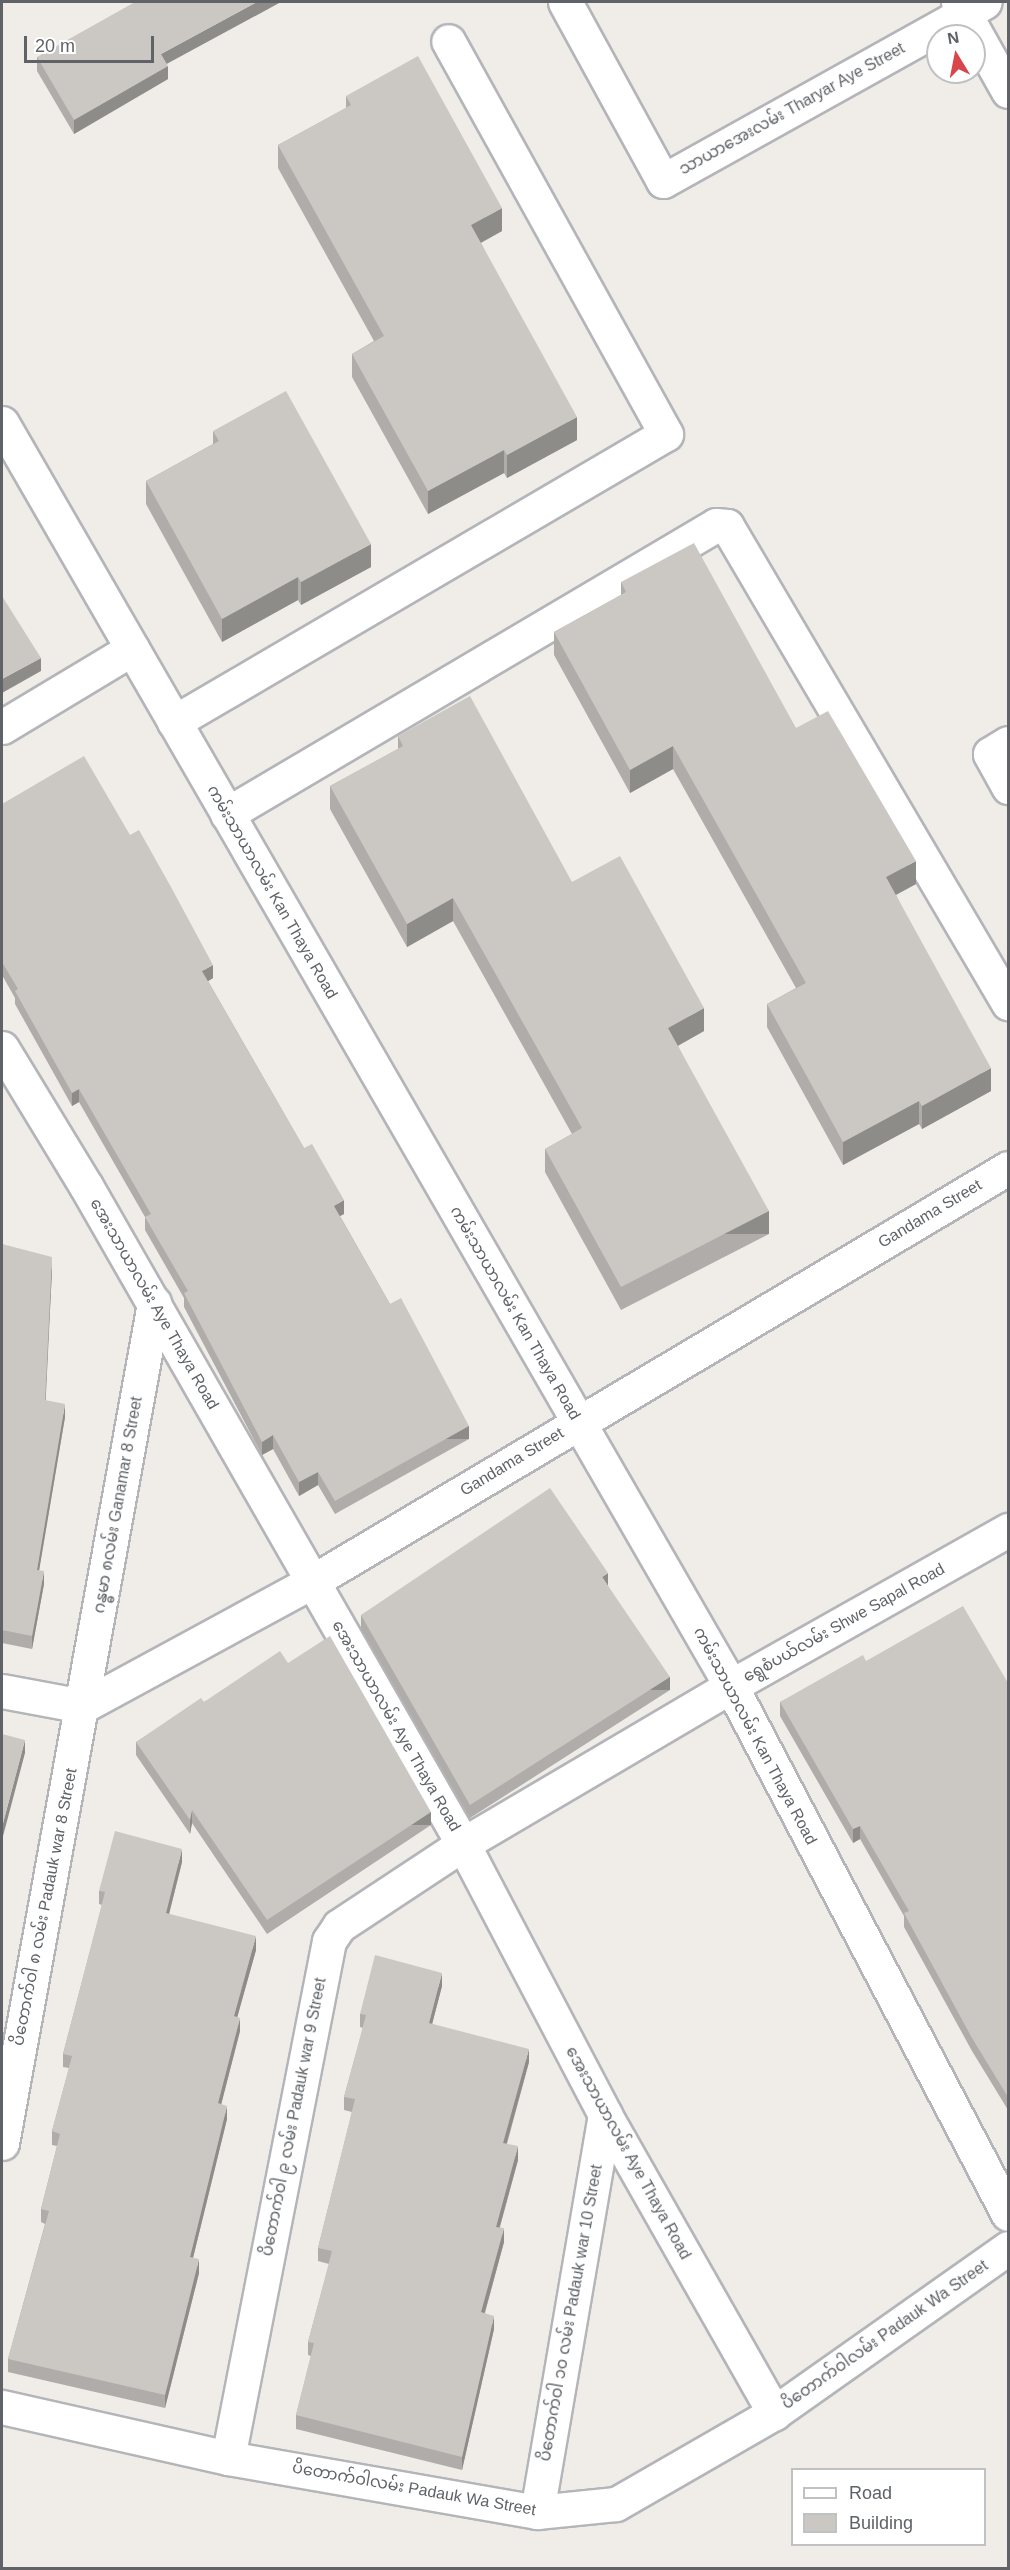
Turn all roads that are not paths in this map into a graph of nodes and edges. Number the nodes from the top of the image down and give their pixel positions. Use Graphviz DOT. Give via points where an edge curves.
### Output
graph roads {
  1 [pos="565,2"];
  2 [pos="969,5"];
  3 [pos="448,41"];
  4 [pos="1008,91"];
  5 [pos="2,423"];
  6 [pos="132,649"];
  7 [pos="174,722"];
  8 [pos="2,727"];
  9 [pos="1008,743"];
  10 [pos="1008,787"];
  11 [pos="227,814"];
  12 [pos="1008,1003"];
  13 [pos="2,1048"];
  14 [pos="11,1086"];
  15 [pos="1008,1168"];
  16 [pos="154,1303"];
  17 [pos="578,1422"];
  18 [pos="1004,1543"];
  19 [pos="313,1581"];
  20 [pos="730,1686"];
  21 [pos="2,1691"];
  22 [pos="83,1706"];
  23 [pos="463,1844"];
  24 [pos="605,2115"];
  25 [pos="2,2143"];
  26 [pos="1008,2214"];
  27 [pos="1008,2248"];
  28 [pos="2,2407"];
  29 [pos="774,2413"];
  30 [pos="228,2457"];
  31 [pos="537,2512"];
  1 -- 2 [label="street, သာယာအေးလမ်း Tharyar Aye Street" via="663,181"];
  2 -- 4 [label="street"];
  3 -- 7 [label="street" via="666,434"];
  5 -- 6 [label="street, ကမ်းသာယာလမ်း Kan Thaya Road"];
  6 -- 7 [label="street, ကမ်းသာယာလမ်း Kan Thaya Road"];
  6 -- 8 [label="street"];
  7 -- 11 [label="street, ကမ်းသာယာလမ်း Kan Thaya Road"];
  9 -- 10 [label="street" via="990,754"];
  11 -- 12 [label="street" via="716,525 728,526"];
  11 -- 17 [label="street, ကမ်းသာယာလမ်း Kan Thaya Road"];
  13 -- 14 [label="street, အေးသာယာလမ်း Aye Thaya Road"];
  14 -- 16 [label="street, အေးသာယာလမ်း Aye Thaya Road"];
  15 -- 17 [label="street, Gandama Street"];
  16 -- 19 [label="street, အေးသာယာလမ်း Aye Thaya Road"];
  16 -- 22 [label="street, ဂန္ဓမာ ၈လမ်း Ganamar 8 Street"];
  17 -- 19 [label="street, Gandama Street"];
  17 -- 20 [label="street, ကမ်းသာယာလမ်း Kan Thaya Road"];
  18 -- 20 [label="street, ရွေစံပယ်လမ်း Shwe Sapal Road"];
  19 -- 22 [label="street, Gandama Street"];
  19 -- 23 [label="street, အေးသာယာလမ်း Aye Thaya Road"];
  20 -- 23 [label="street, ရွေစံပယ်လမ်း Shwe Sapal Road"];
  20 -- 26 [label="street, ကမ်းသာယာလမ်း Kan Thaya Road"];
  21 -- 22 [label="street"];
  22 -- 25 [label="street, ပိတောက်ဝါ ၈ လမ်း Padauk war 8 Street"];
  23 -- 24 [label="street, အေးသာယာလမ်း Aye Thaya Road"];
  23 -- 30 [label="street, ပိတောက်ဝါ ၉ လမ်း Padauk war 9 Street" via="339,1926 329,1941"];
  24 -- 29 [label="street, အေးသာယာလမ်း Aye Thaya Road"];
  24 -- 31 [label="street, ပိတောက်ဝါ ၁၀ လမ်း Padauk war 10 Street"];
  27 -- 29 [label="street, ပိတောက်ဝါလမ်း Padauk Wa Street"];
  28 -- 30 [label="street, ပိတောက်ဝါလမ်း Padauk Wa Street"];
  29 -- 31 [label="street, ပိတောက်ဝါလမ်း Padauk Wa Street" via="616,2504"];
  30 -- 31 [label="street, ပိတောက်ဝါလမ်း Padauk Wa Street"];
}
